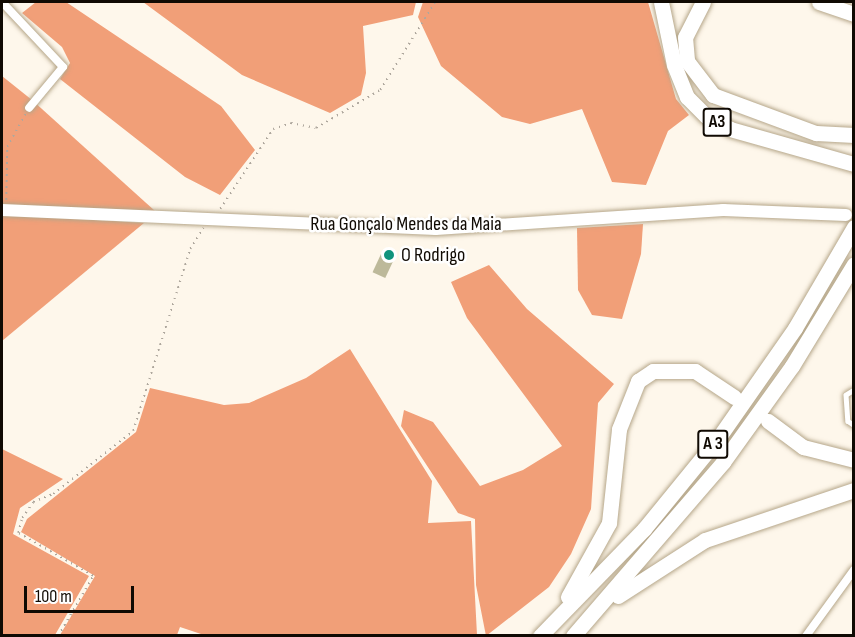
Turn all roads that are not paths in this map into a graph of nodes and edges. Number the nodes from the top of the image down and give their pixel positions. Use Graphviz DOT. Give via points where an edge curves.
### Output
graph roads {
  1 [pos="661,2"];
  2 [pos="703,2"];
  3 [pos="819,2"];
  4 [pos="3,6"];
  5 [pos="854,14"];
  6 [pos="30,108"];
  7 [pos="854,135"];
  8 [pos="851,163"];
  9 [pos="4,210"];
  10 [pos="850,221"];
  11 [pos="854,264"];
  12 [pos="854,390"];
  13 [pos="734,397"];
  14 [pos="768,421"];
  15 [pos="854,425"];
  16 [pos="854,460"];
  17 [pos="854,490"];
  18 [pos="854,570"];
  19 [pos="593,616"];
  20 [pos="539,636"];
  21 [pos="573,636"];
  22 [pos="806,636"];
  1 -- 8 [label="highway, A3" via="674,65 687,97 706,116 769,141"];
  2 -- 7 [label="highway" via="685,37 687,61 713,95 816,133"];
  3 -- 5 [label="highway"];
  4 -- 6 [label="street" via="63,67"];
  9 -- 10 [label="street, Rua Gonçalo Mendes da Maia" via="436,229 723,210"];
  10 -- 20 [label="highway, A 3" via="779,353 706,453 644,529"];
  11 -- 19 [label="highway, A 3" via="750,427"];
  12 -- 15 [label="lane" via="846,395"];
  13 -- 20 [label="highway" via="695,371 653,371 638,381 619,429 614,506 604,537"];
  14 -- 16 [label="highway" via="803,447"];
  17 -- 19 [label="highway" via="705,540"];
  18 -- 22 [label="street"];
  19 -- 21 [label="highway, A 3"];
}
